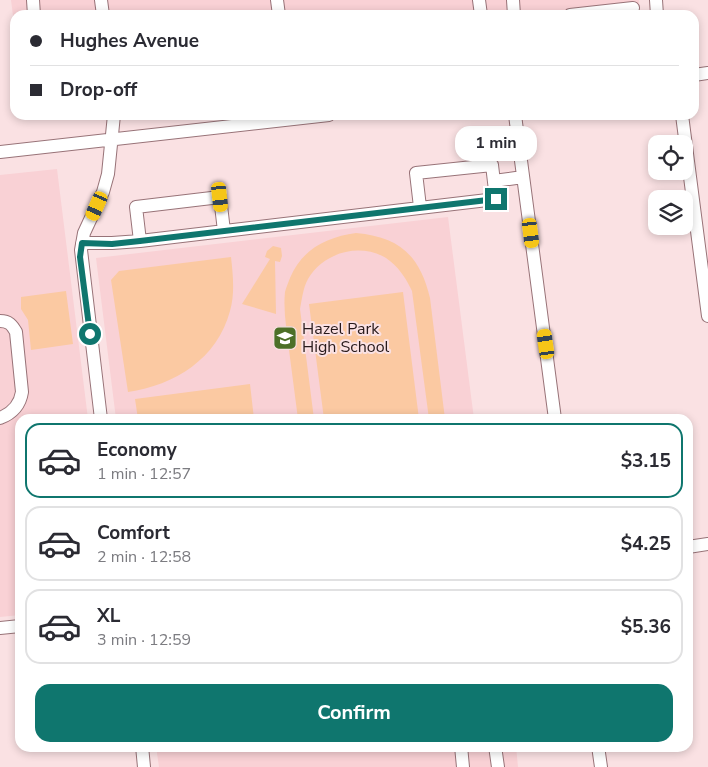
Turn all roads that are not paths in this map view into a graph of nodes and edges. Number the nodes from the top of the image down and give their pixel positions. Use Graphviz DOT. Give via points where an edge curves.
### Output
graph roads {
  1 [pos="633,8"];
  2 [pos="617,10"];
  3 [pos="113,120"];
  4 [pos="267,120"];
  5 [pos="517,120"];
  6 [pos="683,120"];
  7 [pos="111,140"];
  8 [pos="0,148"];
  9 [pos="523,177"];
  10 [pos="494,180"];
  11 [pos="420,207"];
  12 [pos="224,231"];
  13 [pos="140,241"];
  14 [pos="82,243"];
  15 [pos="708,316"];
  16 [pos="0,321"];
  17 [pos="100,414"];
  18 [pos="554,414"];
  19 [pos="0,418"];
  20 [pos="708,544"];
  21 [pos="693,546"];
  22 [pos="15,626"];
  23 [pos="0,628"];
  24 [pos="143,752"];
  25 [pos="462,752"];
  26 [pos="496,752"];
  27 [pos="599,752"];
  28 [pos="144,767"];
  29 [pos="463,767"];
  30 [pos="498,767"];
  31 [pos="601,767"];
  1 -- 2 [label="street"];
  3 -- 7 [label="street"];
  4 -- 7 [label="street"];
  5 -- 9 [label="street"];
  6 -- 15 [label="street"];
  7 -- 8 [label="street"];
  7 -- 14 [label="street" via="103,192"];
  9 -- 10 [label="street"];
  9 -- 18 [label="street"];
  10 -- 11 [label="street" via="496,199"];
  10 -- 11 [label="street" via="492,165 416,173"];
  11 -- 12 [label="street"];
  12 -- 13 [label="street"];
  12 -- 13 [label="street" via="220,197 136,206"];
  13 -- 14 [label="street"];
  14 -- 17 [label="street" via="80,257"];
  16 -- 19 [label="street" via="12,324 16,332 22,392 21,400 14,409"];
  20 -- 21 [label="street"];
  22 -- 23 [label="street"];
  24 -- 28 [label="street"];
  25 -- 29 [label="street"];
  26 -- 30 [label="street"];
  27 -- 31 [label="street"];
}
